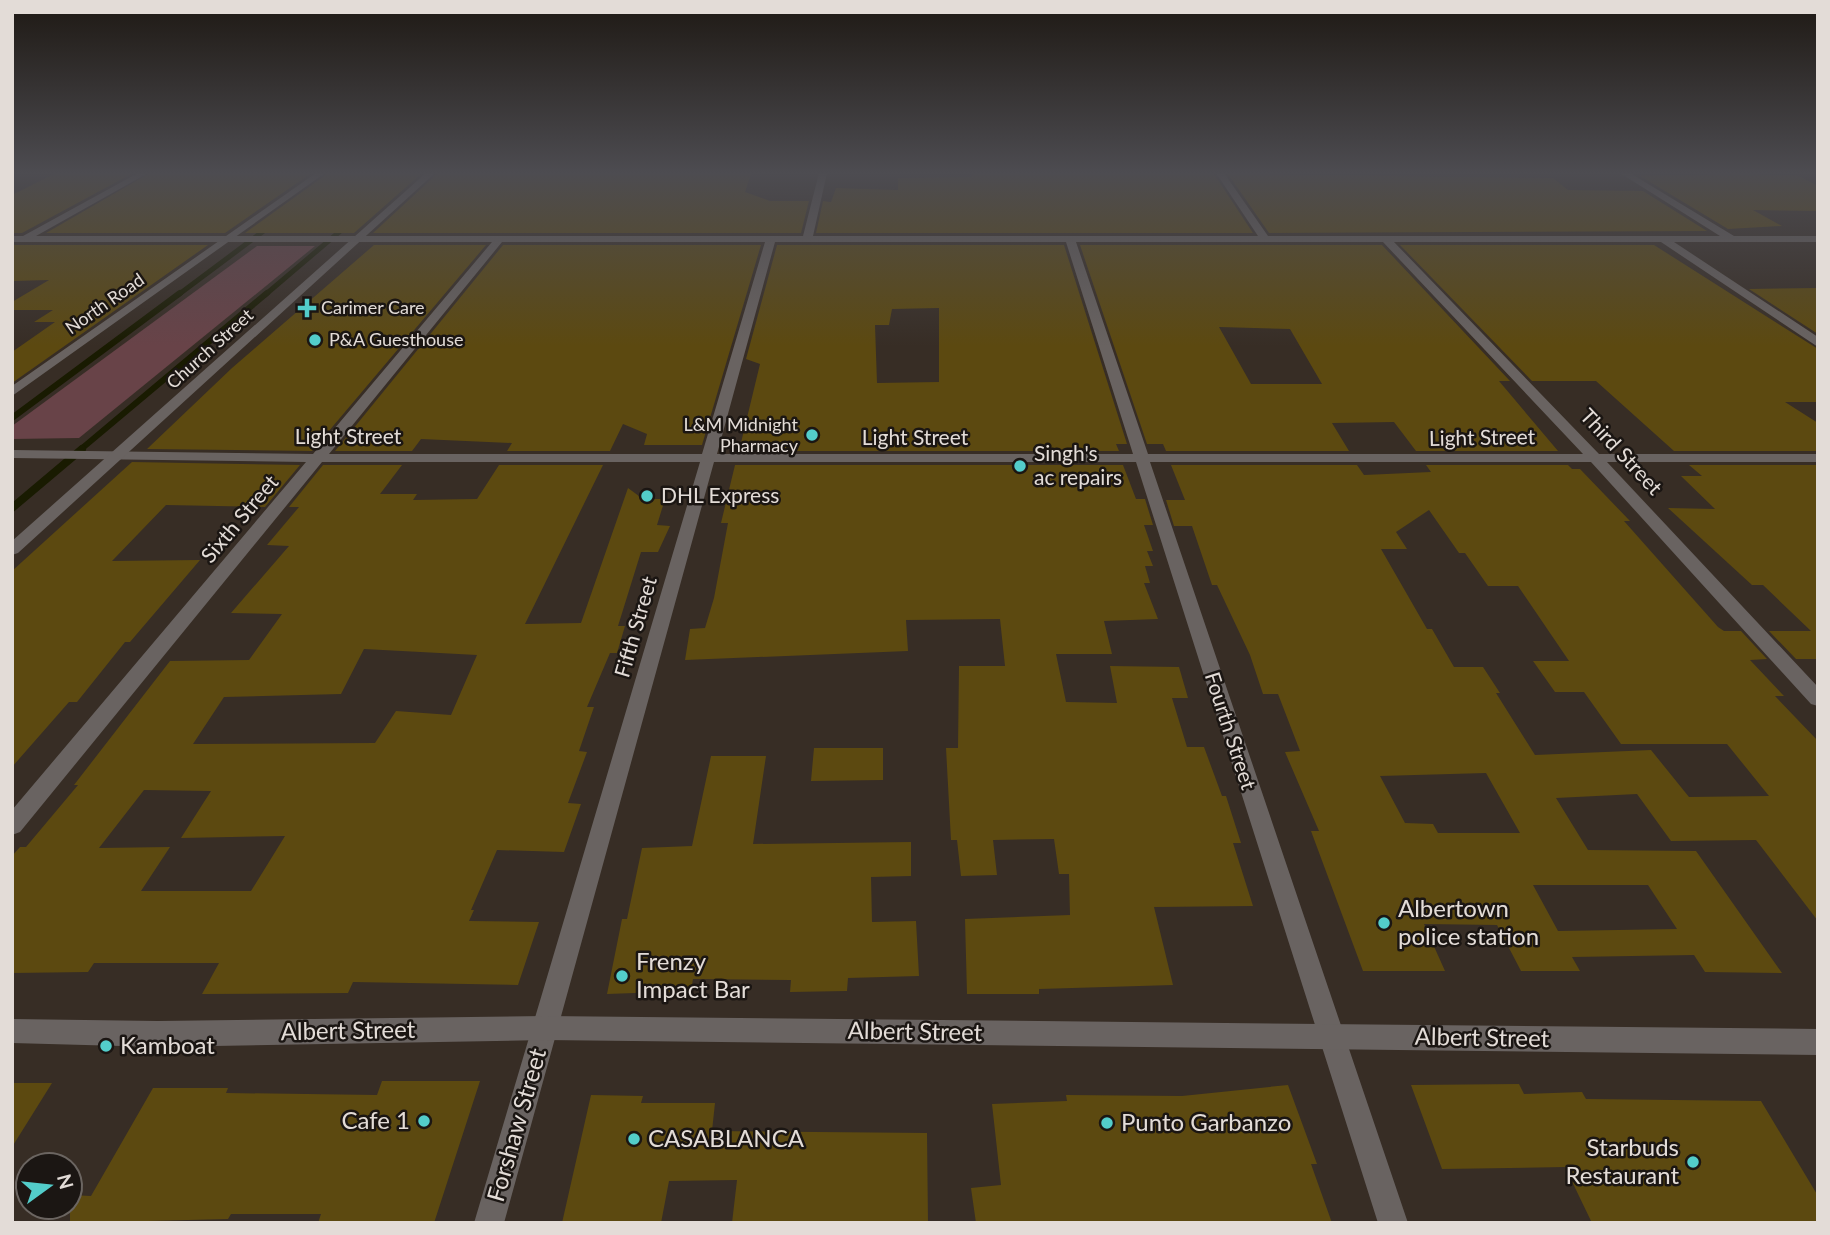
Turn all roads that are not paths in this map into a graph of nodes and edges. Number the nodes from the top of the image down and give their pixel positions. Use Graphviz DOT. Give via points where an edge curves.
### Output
graph roads {
  1 [pos="34,231"];
  2 [pos="240,231"];
  3 [pos="367,231"];
  4 [pos="809,231"];
  5 [pos="1259,231"];
  6 [pos="1718,231"];
  7 [pos="501,237"];
  8 [pos="230,238"];
  9 [pos="18,239"];
  10 [pos="358,239"];
  11 [pos="771,239"];
  12 [pos="807,239"];
  13 [pos="1070,239"];
  14 [pos="1265,239"];
  15 [pos="1663,239"];
  16 [pos="1732,239"];
  17 [pos="1818,239"];
  18 [pos="1387,240"];
  19 [pos="12,245"];
  20 [pos="1818,343"];
  21 [pos="12,391"];
  22 [pos="12,454"];
  23 [pos="118,456"];
  24 [pos="1595,457"];
  25 [pos="317,458"];
  26 [pos="708,458"];
  27 [pos="1818,458"];
  28 [pos="1140,459"];
  29 [pos="12,550"];
  30 [pos="1818,699"];
  31 [pos="12,826"];
  32 [pos="545,1028"];
  33 [pos="12,1031"];
  34 [pos="1331,1037"];
  35 [pos="1818,1042"];
  36 [pos="489,1223"];
  37 [pos="1393,1223"];
  1 -- 9 [label="street"];
  2 -- 8 [label="street, North Road"];
  3 -- 10 [label="street, Church Street"];
  4 -- 12 [label="street"];
  5 -- 14 [label="street"];
  6 -- 16 [label="street"];
  7 -- 10 [label="street"];
  7 -- 11 [label="street"];
  7 -- 25 [label="street, Sixth Street"];
  8 -- 9 [label="street"];
  8 -- 10 [label="street"];
  8 -- 21 [label="street, North Road"];
  9 -- 19 [label="street"];
  10 -- 23 [label="street, Church Street"];
  11 -- 12 [label="street"];
  11 -- 26 [label="street, Fifth Street"];
  12 -- 13 [label="street"];
  13 -- 14 [label="street"];
  13 -- 28 [label="street, Fourth Street"];
  14 -- 18 [label="street"];
  15 -- 16 [label="street"];
  15 -- 18 [label="street"];
  15 -- 20 [label="street"];
  16 -- 17 [label="street"];
  18 -- 24 [label="street, Third Street"];
  22 -- 23 [label="street, Light Street"];
  23 -- 25 [label="street, Light Street"];
  23 -- 29 [label="street, Church Street"];
  24 -- 27 [label="street, Light Street"];
  24 -- 28 [label="street, Light Street"];
  24 -- 30 [label="street, Third Street"];
  25 -- 26 [label="street, Light Street"];
  25 -- 31 [label="street, Sixth Street"];
  26 -- 28 [label="street, Light Street"];
  26 -- 32 [label="street, Fifth Street"];
  28 -- 34 [label="street, Fourth Street"];
  32 -- 33 [label="street, Albert Street" via="158,1034"];
  32 -- 34 [label="street, Albert Street"];
  32 -- 36 [label="street, Forshaw Street"];
  34 -- 35 [label="street, Albert Street"];
  34 -- 37 [label="street, Fourth Street"];
}
